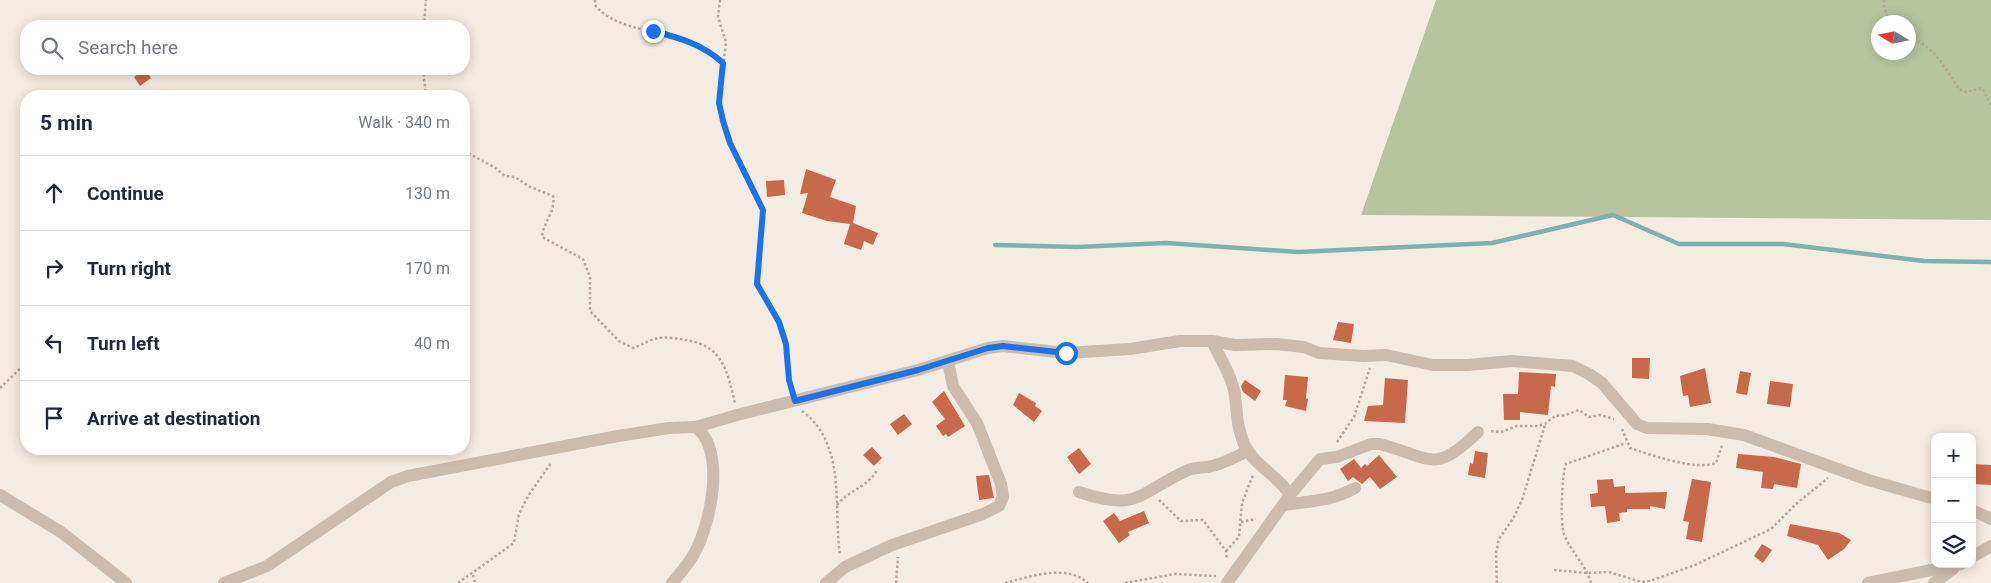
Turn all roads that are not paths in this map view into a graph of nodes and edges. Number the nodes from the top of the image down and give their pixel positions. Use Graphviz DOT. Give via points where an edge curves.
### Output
graph roads {
  1 [pos="1212,341"];
  2 [pos="948,362"];
  3 [pos="696,428"];
  4 [pos="1478,432"];
  5 [pos="1248,451"];
  6 [pos="1355,488"];
  7 [pos="1079,492"];
  8 [pos="0,495"];
  9 [pos="1931,498"];
  10 [pos="1287,500"];
  11 [pos="1976,512"];
  12 [pos="1991,519"];
  13 [pos="1991,546"];
  14 [pos="1976,555"];
  15 [pos="1944,568"];
  16 [pos="1955,568"];
  17 [pos="1225,580"];
  18 [pos="126,583"];
  19 [pos="224,583"];
  20 [pos="672,583"];
  21 [pos="826,583"];
  22 [pos="1868,583"];
  23 [pos="1934,583"];
  1 -- 2 [label="street" via="1180,341 1130,349 1066,353 1003,346 976,351"];
  1 -- 5 [label="street" via="1232,381 1239,431"];
  1 -- 9 [label="street" via="1235,345 1276,344 1329,354 1386,355 1445,365 1512,361 1573,366 1602,384 1627,413 1647,428 1726,431 1762,440 1840,470"];
  2 -- 3 [label="street"];
  2 -- 21 [label="street" via="952,386 977,423 1004,497 999,506 983,514 899,542 842,569"];
  3 -- 19 [label="street" via="669,428 563,446 426,472 391,482 266,566"];
  3 -- 20 [label="street" via="708,442 714,482 696,550"];
  4 -- 10 [label="street" via="1455,453 1436,460 1380,444 1371,444 1343,456 1320,459"];
  5 -- 7 [label="street" via="1209,467 1186,471 1128,501"];
  5 -- 10 [label="street" via="1257,463 1283,483"];
  6 -- 10 [label="street" via="1325,500"];
  8 -- 18 [label="street" via="61,532"];
  10 -- 17 [label="street"];
  11 -- 12 [label="street"];
  13 -- 14 [label="street"];
  15 -- 22 [label="street"];
  16 -- 23 [label="street"];
}
